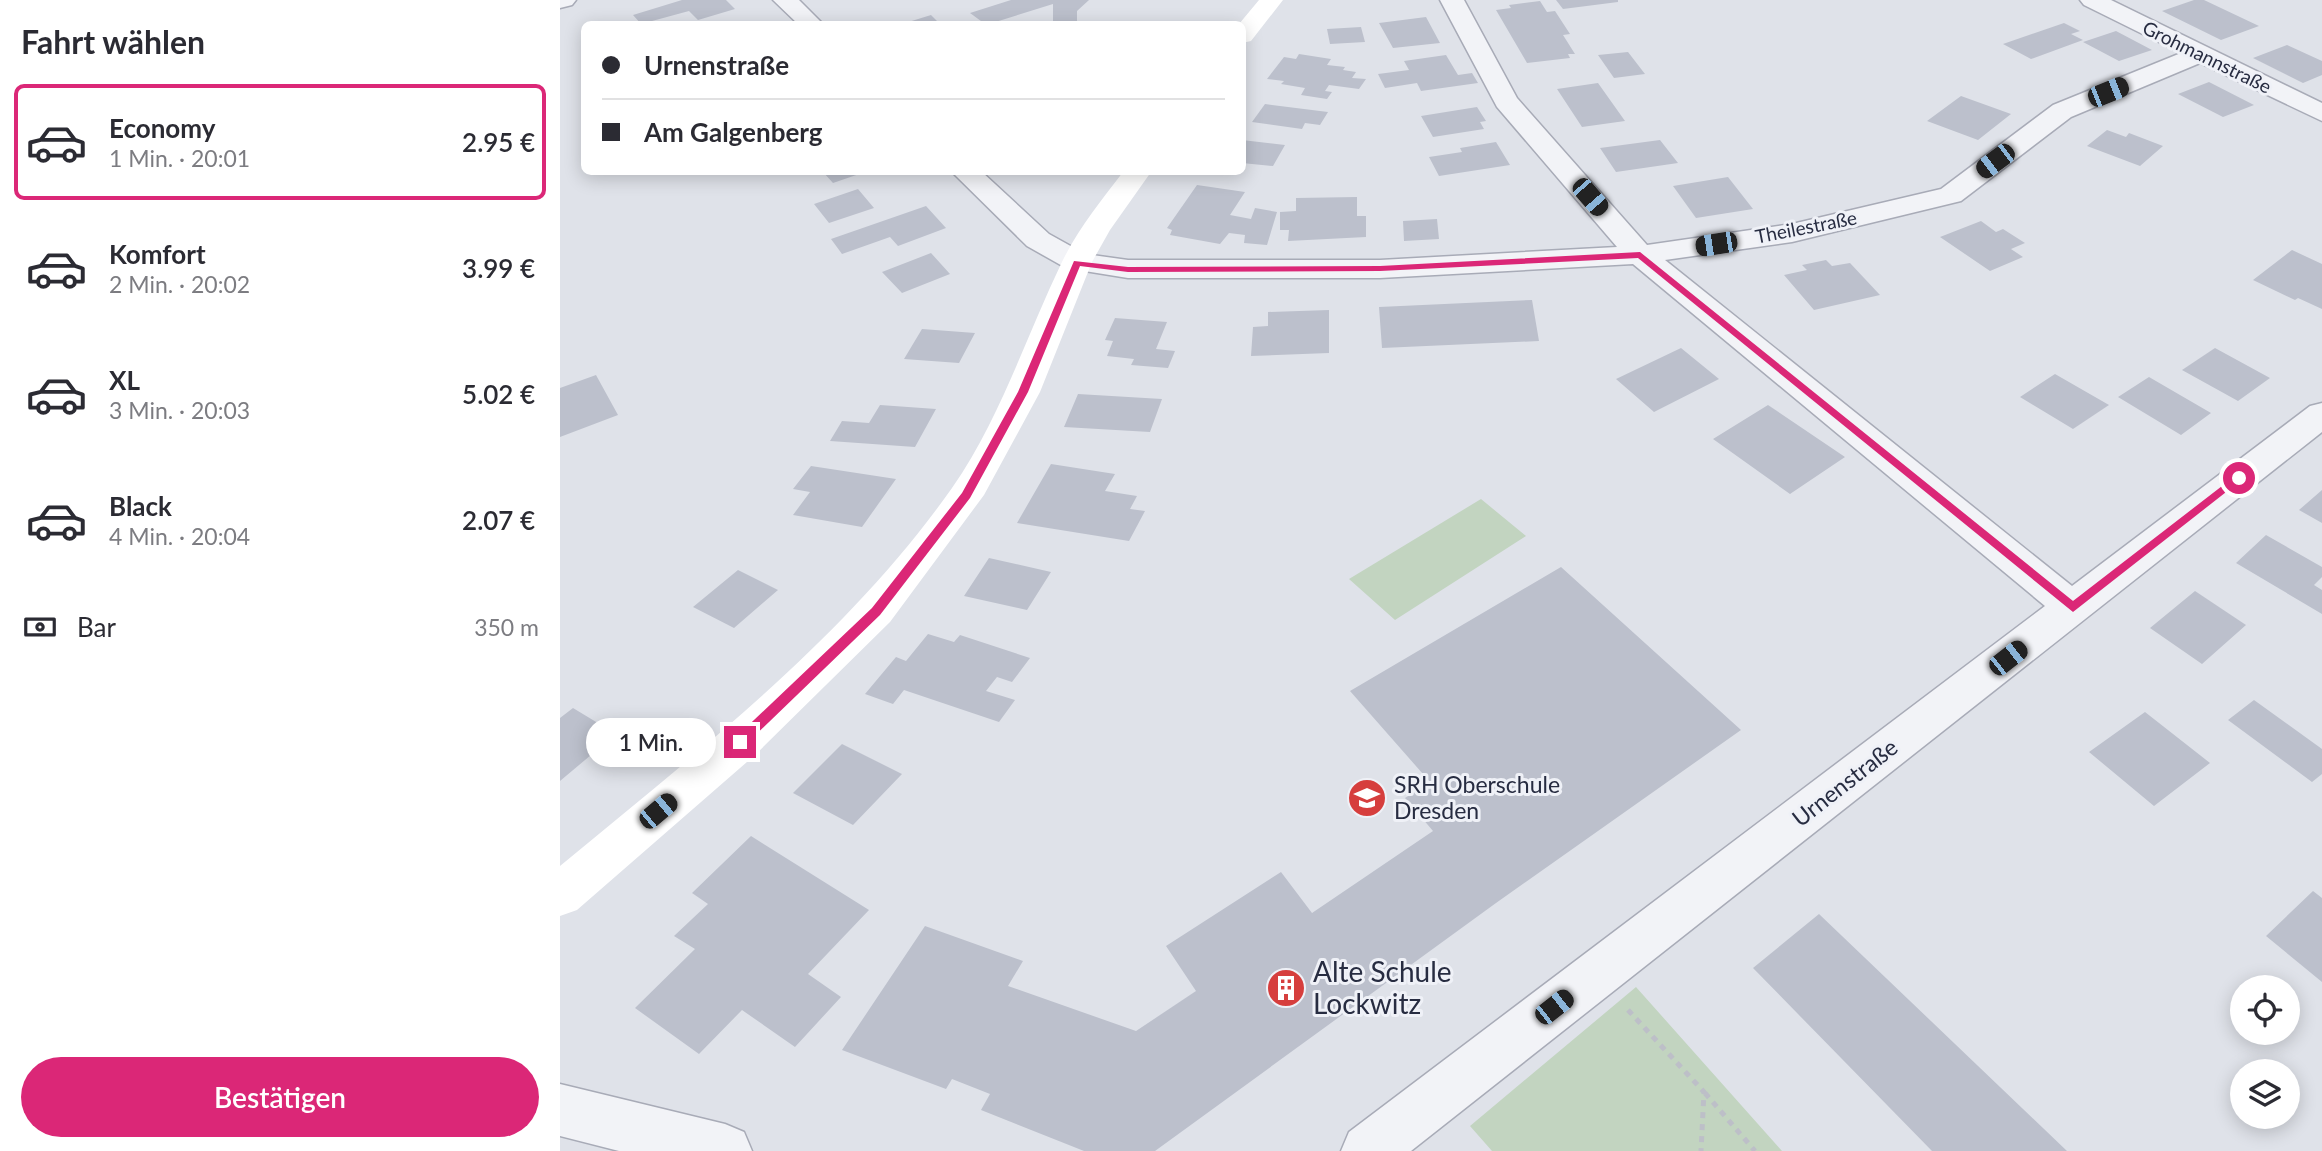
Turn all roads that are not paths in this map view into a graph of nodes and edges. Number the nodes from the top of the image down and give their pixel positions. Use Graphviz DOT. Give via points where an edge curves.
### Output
graph roads {
  1 [pos="785,0"];
  2 [pos="1271,0"];
  3 [pos="1452,0"];
  4 [pos="2092,0"];
  5 [pos="808,21"];
  6 [pos="1246,31"];
  7 [pos="2200,54"];
  8 [pos="2322,113"];
  9 [pos="969,175"];
  10 [pos="1135,175"];
  11 [pos="1640,255"];
  12 [pos="1077,262"];
  13 [pos="2322,414"];
  14 [pos="2073,608"];
  15 [pos="560,895"];
  16 [pos="560,1110"];
  17 [pos="725,1151"];
  18 [pos="1368,1151"];
  1 -- 5 [label="street"];
  2 -- 6 [label="main road"];
  3 -- 11 [label="street" via="1506,101"];
  4 -- 7 [label="street, Grohmannstraße"];
  7 -- 8 [label="street, Grohmannstraße"];
  7 -- 11 [label="street, Theilestraße" via="2063,111 1951,195 1792,233"];
  9 -- 12 [label="street" via="1038,240"];
  10 -- 12 [label="main road"];
  11 -- 12 [label="street, Theilestraße" via="1380,269 1128,269"];
  11 -- 14 [label="street"];
  12 -- 15 [label="main road" via="1023,392 966,495 876,611 740,742"];
  13 -- 14 [label="street, Urnenstraße"];
  14 -- 18 [label="street, Urnenstraße"];
  16 -- 17 [label="street"];
}
